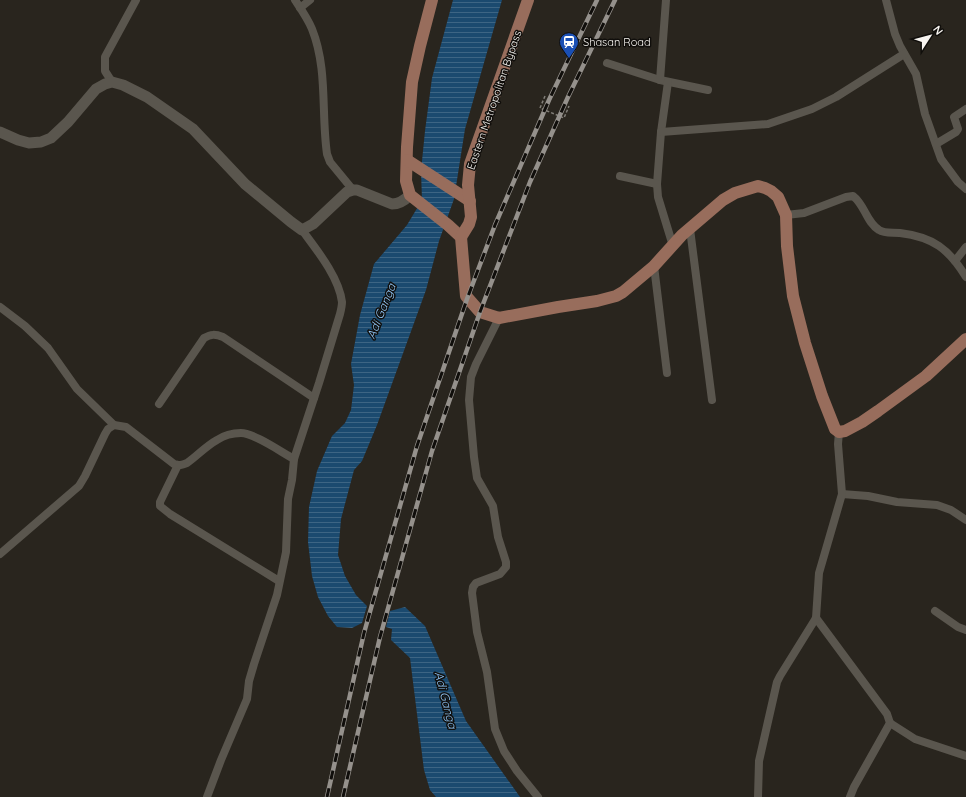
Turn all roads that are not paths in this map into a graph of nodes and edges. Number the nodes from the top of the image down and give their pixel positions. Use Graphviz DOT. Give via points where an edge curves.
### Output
graph roads {
  1 [pos="136,0"];
  2 [pos="295,0"];
  3 [pos="310,0"];
  4 [pos="432,0"];
  5 [pos="528,0"];
  6 [pos="666,0"];
  7 [pos="886,0"];
  8 [pos="300,8"];
  9 [pos="904,54"];
  10 [pos="607,63"];
  11 [pos="664,81"];
  12 [pos="112,82"];
  13 [pos="708,90"];
  14 [pos="966,109"];
  15 [pos="0,132"];
  16 [pos="661,132"];
  17 [pos="936,144"];
  18 [pos="407,160"];
  19 [pos="620,176"];
  20 [pos="657,184"];
  21 [pos="966,189"];
  22 [pos="353,190"];
  23 [pos="414,198"];
  24 [pos="466,198"];
  25 [pos="786,215"];
  26 [pos="690,229"];
  27 [pos="302,230"];
  28 [pos="461,238"];
  29 [pos="673,246"];
  30 [pos="966,247"];
  31 [pos="955,261"];
  32 [pos="654,266"];
  33 [pos="966,278"];
  34 [pos="0,307"];
  35 [pos="499,318"];
  36 [pos="966,339"];
  37 [pos="667,372"];
  38 [pos="314,398"];
  39 [pos="712,400"];
  40 [pos="159,404"];
  41 [pos="114,425"];
  42 [pos="839,432"];
  43 [pos="294,459"];
  44 [pos="178,465"];
  45 [pos="842,494"];
  46 [pos="966,520"];
  47 [pos="0,554"];
  48 [pos="279,581"];
  49 [pos="935,611"];
  50 [pos="816,618"];
  51 [pos="966,630"];
  52 [pos="890,723"];
  53 [pos="966,756"];
  54 [pos="207,797"];
  55 [pos="538,797"];
  56 [pos="758,797"];
  57 [pos="850,797"];
  1 -- 12 [label="street" via="105,57 105,71"];
  2 -- 8 [label="street"];
  3 -- 8 [label="street"];
  4 -- 18 [label="main road" via="412,82"];
  5 -- 24 [label="main road, Eastern Metropolitan Bypass" via="470,164"];
  6 -- 11 [label="street"];
  7 -- 9 [label="street" via="895,34"];
  8 -- 22 [label="street" via="311,28 319,55 327,154 334,168"];
  9 -- 16 [label="street" via="824,104 790,117 768,124"];
  9 -- 17 [label="street" via="916,74 925,114"];
  10 -- 11 [label="street"];
  11 -- 13 [label="street"];
  11 -- 16 [label="street"];
  12 -- 15 [label="main road" via="96,89 51,138 29,143"];
  12 -- 27 [label="main road" via="147,97 193,129 245,184"];
  14 -- 17 [label="street" via="954,117 958,129 956,132"];
  16 -- 20 [label="street"];
  17 -- 21 [label="street" via="941,159"];
  18 -- 23 [label="main road" via="406,181"];
  18 -- 24 [label="main road"];
  19 -- 20 [label="street"];
  20 -- 29 [label="street" via="660,210"];
  22 -- 23 [label="main road" via="392,204"];
  22 -- 27 [label="main road" via="313,224"];
  23 -- 28 [label="main road"];
  24 -- 28 [label="main road, Eastern Metropolitan Bypass" via="471,217"];
  25 -- 26 [label="main road" via="778,197 771,190 758,186 735,193 723,200"];
  25 -- 31 [label="street" via="804,213 853,196 860,203 870,222 880,231 925,239 943,248"];
  25 -- 42 [label="main road" via="793,296 822,396 835,429"];
  26 -- 29 [label="main road"];
  26 -- 39 [label="street"];
  27 -- 38 [label="street" via="332,274 342,303"];
  28 -- 35 [label="main road" via="466,296 480,312"];
  29 -- 32 [label="main road"];
  30 -- 31 [label="street"];
  31 -- 33 [label="street"];
  32 -- 35 [label="main road" via="616,296"];
  32 -- 37 [label="street"];
  34 -- 41 [label="street" via="43,343 77,389"];
  35 -- 55 [label="street" via="476,364 470,382 469,400 477,478 496,514 498,537 506,567 500,574 476,583 472,593 495,729 504,751"];
  36 -- 42 [label="main road" via="926,376 878,412"];
  38 -- 40 [label="street" via="217,334 204,338"];
  38 -- 43 [label="street"];
  41 -- 44 [label="street" via="126,427"];
  41 -- 47 [label="street" via="105,434 78,486"];
  42 -- 45 [label="street"];
  43 -- 44 [label="street" via="253,437 240,433 216,440 187,463"];
  43 -- 48 [label="street" via="288,499 286,552"];
  44 -- 48 [label="street" via="160,506"];
  45 -- 46 [label="street" via="937,505"];
  45 -- 50 [label="street" via="819,573"];
  48 -- 54 [label="street" via="277,595 249,681 247,699"];
  49 -- 51 [label="street"];
  50 -- 52 [label="street" via="887,714"];
  50 -- 56 [label="street" via="778,682 759,761"];
  52 -- 53 [label="street" via="915,739"];
  52 -- 57 [label="street"];
}
